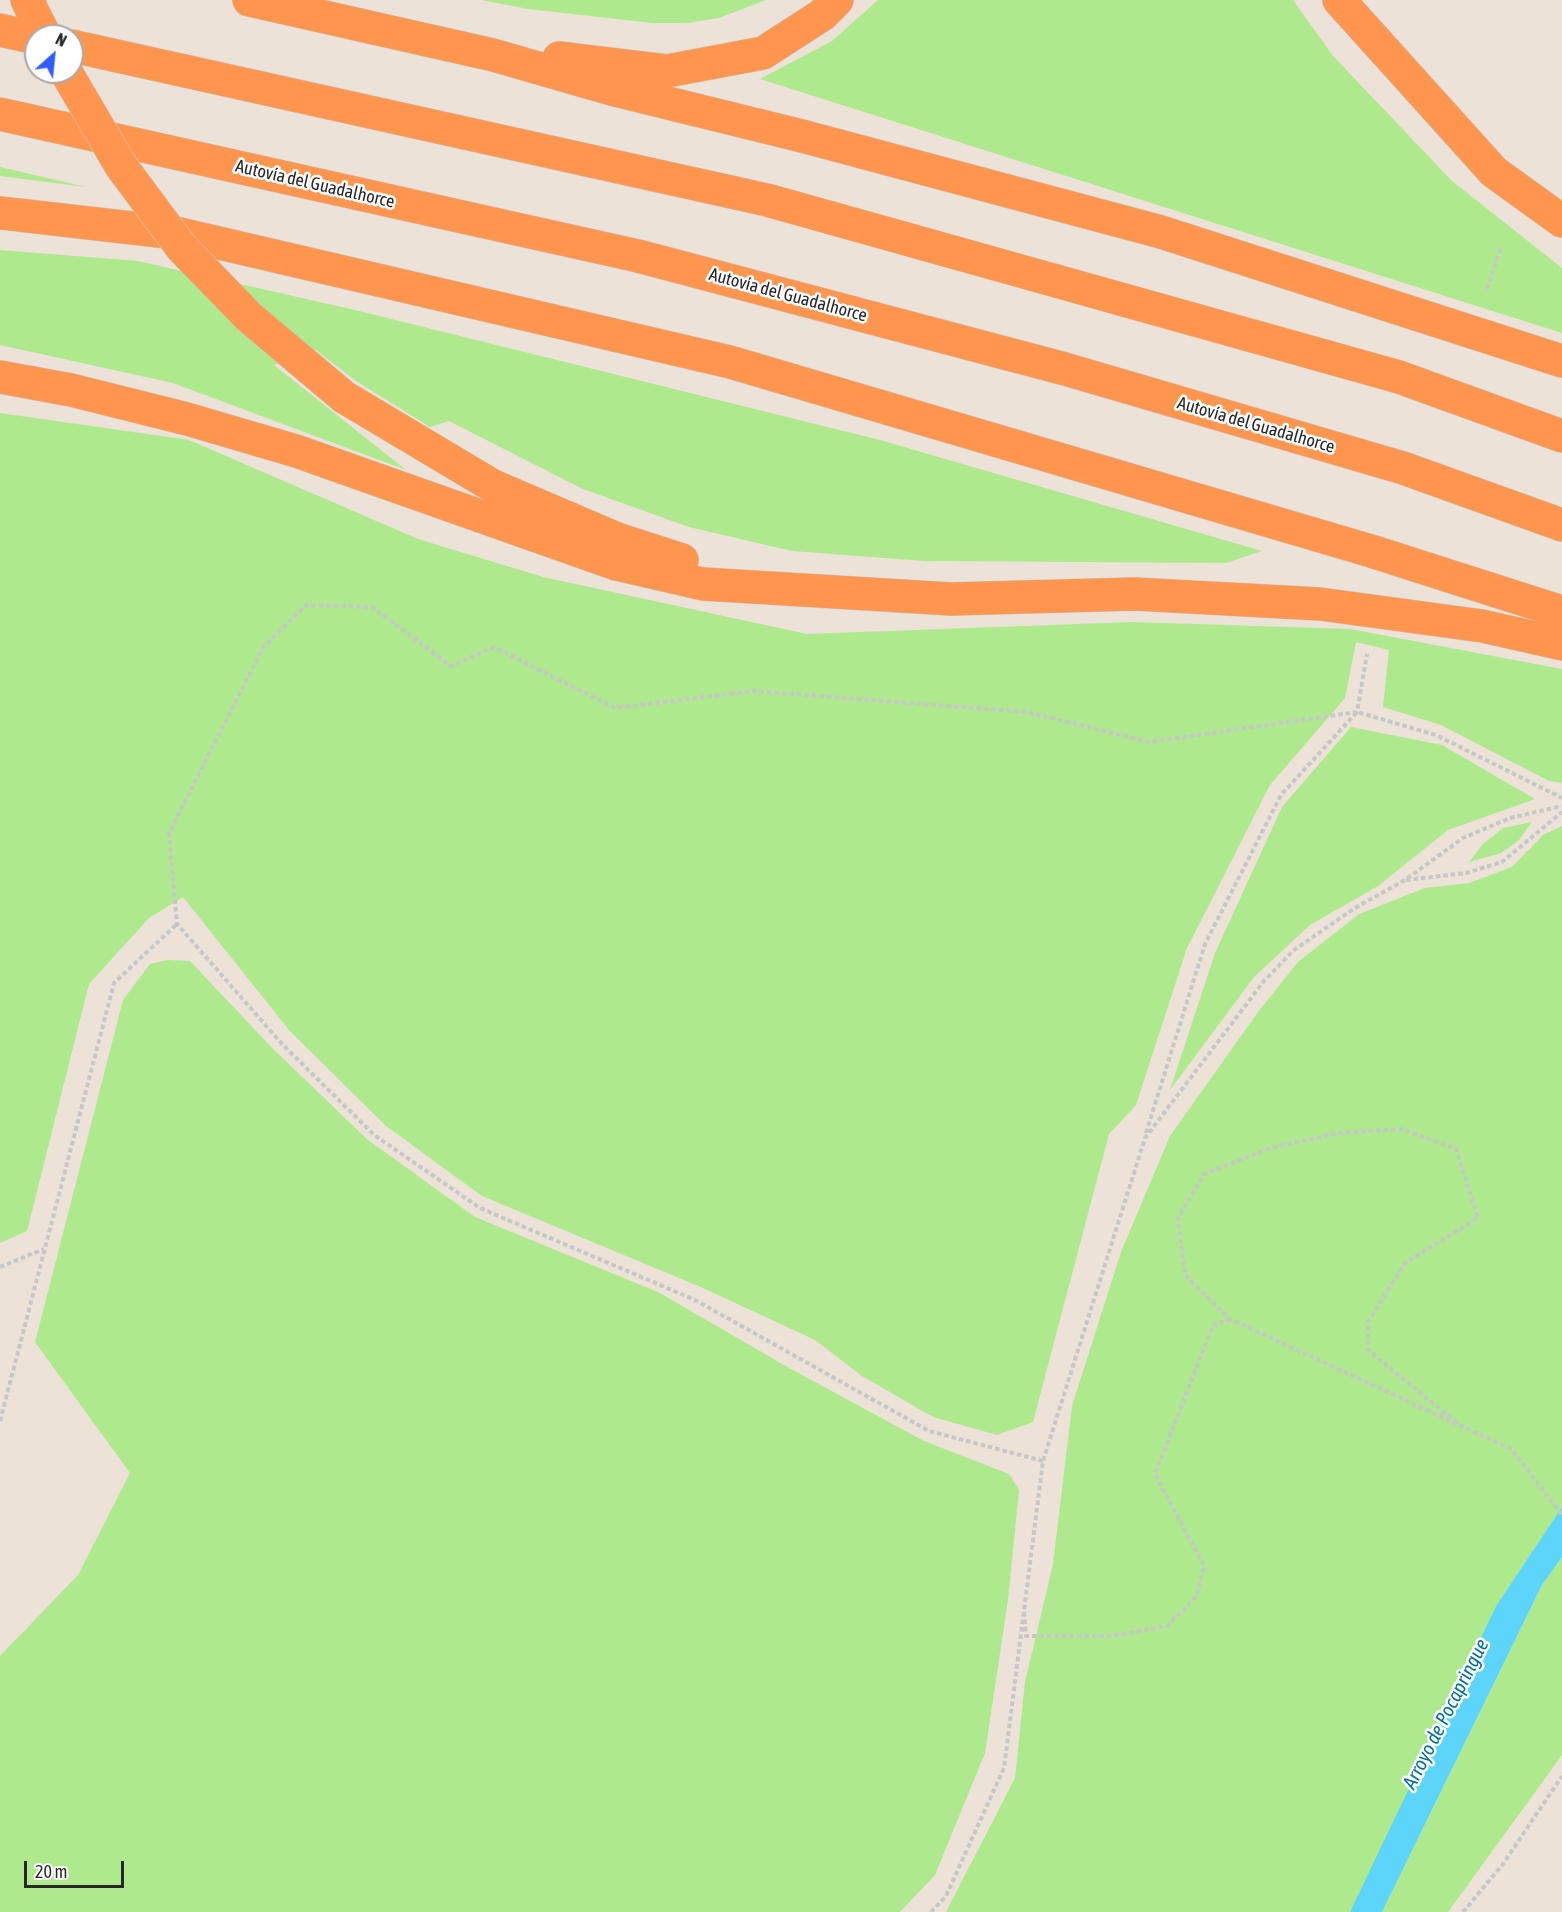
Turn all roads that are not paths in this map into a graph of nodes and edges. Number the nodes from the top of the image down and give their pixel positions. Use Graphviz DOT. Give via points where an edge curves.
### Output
graph roads {
  1 [pos="27,0"];
  2 [pos="249,0"];
  3 [pos="837,0"];
  4 [pos="1339,0"];
  5 [pos="39,24"];
  6 [pos="0,30"];
  7 [pos="24,35"];
  8 [pos="84,49"];
  9 [pos="493,55"];
  10 [pos="73,84"];
  11 [pos="0,114"];
  12 [pos="0,213"];
  13 [pos="1562,221"];
  14 [pos="1562,361"];
  15 [pos="0,377"];
  16 [pos="1562,436"];
  17 [pos="1562,525"];
  18 [pos="776,590"];
  19 [pos="1562,612"];
  20 [pos="1562,644"];
  1 -- 5 [label="highway"];
  2 -- 9 [label="highway"];
  3 -- 9 [label="highway" via="822,15 764,53 667,71 574,59"];
  4 -- 13 [label="highway" via="1494,172"];
  6 -- 7 [label="highway"];
  8 -- 16 [label="highway" via="767,200 1399,377"];
  9 -- 14 [label="highway" via="1161,232"];
  10 -- 18 [label="highway, bridge" via="121,166 182,248 249,317 344,398 493,486 617,538"];
  11 -- 17 [label="highway, Autovía del Guadalhorce" via="650,259 1234,418 1403,468"];
  12 -- 19 [label="highway" via="176,233 730,362 1371,551"];
  15 -- 18 [label="highway" via="164,413 296,451 616,564 703,584"];
  18 -- 20 [label="highway" via="951,599 1135,594 1320,604 1482,626"];
}
